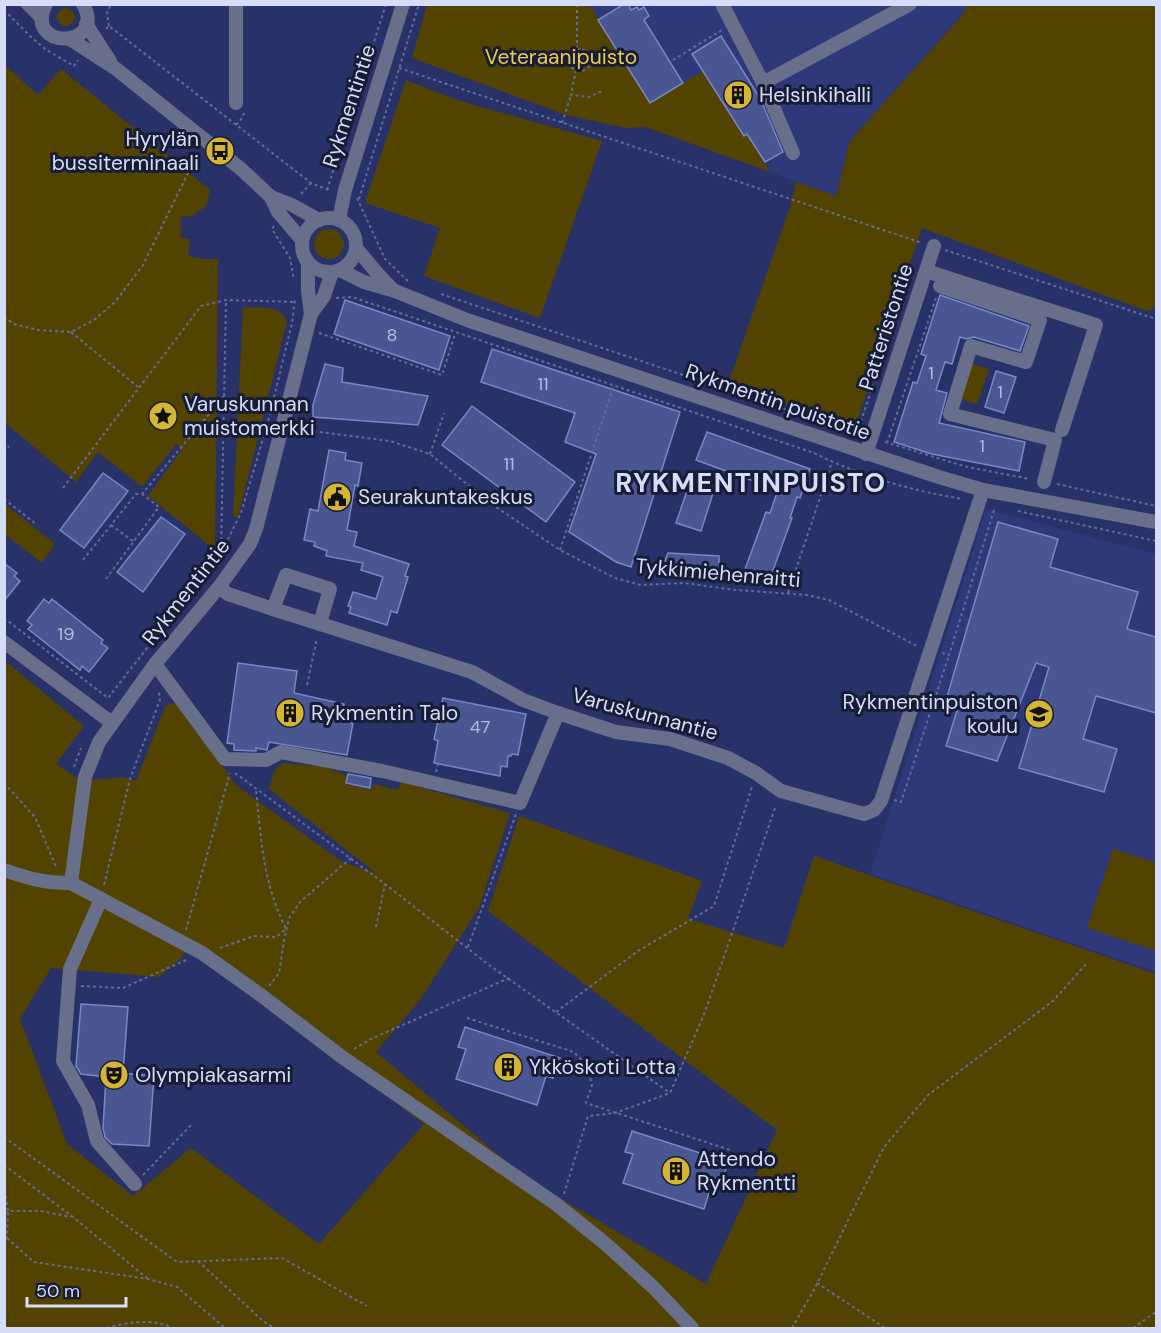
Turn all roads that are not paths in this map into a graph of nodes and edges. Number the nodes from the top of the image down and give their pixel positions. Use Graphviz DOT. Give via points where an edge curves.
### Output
graph roads {
  1 [pos="28,4"];
  2 [pos="236,4"];
  3 [pos="403,4"];
  4 [pos="722,4"];
  5 [pos="910,4"];
  6 [pos="86,6"];
  7 [pos="44,11"];
  8 [pos="86,24"];
  9 [pos="70,39"];
  10 [pos="91,44"];
  11 [pos="763,83"];
  12 [pos="236,103"];
  13 [pos="793,153"];
  14 [pos="271,197"];
  15 [pos="319,220"];
  16 [pos="339,220"];
  17 [pos="302,240"];
  18 [pos="934,246"];
  19 [pos="356,248"];
  20 [pos="308,263"];
  21 [pos="336,271"];
  22 [pos="926,271"];
  23 [pos="940,286"];
  24 [pos="395,291"];
  25 [pos="312,314"];
  26 [pos="1062,430"];
  27 [pos="866,454"];
  28 [pos="1044,482"];
  29 [pos="981,496"];
  30 [pos="1156,522"];
  31 [pos="219,587"];
  32 [pos="273,609"];
  33 [pos="320,623"];
  34 [pos="4,642"];
  35 [pos="155,664"];
  36 [pos="558,713"];
  37 [pos="112,723"];
  38 [pos="4,870"];
  39 [pos="71,883"];
  40 [pos="101,899"];
  41 [pos="135,1184"];
  42 [pos="692,1329"];
  1 -- 7 [label="street"];
  2 -- 12 [label="street"];
  3 -- 16 [label="street, Rykmentintie" via="343,195"];
  4 -- 11 [label="street"];
  5 -- 11 [label="street"];
  6 -- 8 [label="street"];
  7 -- 9 [label="street" via="43,25 51,35"];
  8 -- 9 [label="street" via="80,34"];
  8 -- 10 [label="street"];
  9 -- 10 [label="street"];
  10 -- 14 [label="street"];
  11 -- 13 [label="street"];
  14 -- 15 [label="street"];
  14 -- 17 [label="street" via="278,212"];
  15 -- 16 [label="street"];
  15 -- 17 [label="street" via="308,228"];
  16 -- 19 [label="street" via="352,231"];
  17 -- 20 [label="street"];
  18 -- 22 [label="street, Patteristontie"];
  19 -- 21 [label="street" via="348,264"];
  19 -- 24 [label="street, Rykmentin puistotie"];
  20 -- 21 [label="street" via="319,270"];
  20 -- 25 [label="street, Rykmentintie"];
  21 -- 24 [label="street, Rykmentin puistotie"];
  21 -- 25 [label="street, Rykmentintie"];
  22 -- 26 [label="street" via="1096,325"];
  22 -- 27 [label="street, Patteristontie"];
  23 -- 28 [label="street" via="1040,320 1026,362 971,346 950,414 1055,440"];
  24 -- 27 [label="street, Rykmentin puistotie" via="467,320"];
  25 -- 31 [label="street, Rykmentintie" via="256,529 250,544"];
  27 -- 29 [label="street, Rykmentin puistotie"];
  29 -- 30 [label="street, Rykmentin puistotie"];
  29 -- 36 [label="street, Varuskunnantie" via="925,648 883,796 874,810 864,814 781,790 728,758 670,739 616,732"];
  31 -- 32 [label="street, Varuskunnantie" via="228,594"];
  31 -- 35 [label="street, Rykmentintie"];
  32 -- 33 [label="street, Varuskunnantie"];
  32 -- 33 [label="street" via="286,574 330,589"];
  33 -- 36 [label="street, Varuskunnantie" via="472,672 523,700"];
  34 -- 37 [label="street"];
  35 -- 36 [label="street" via="225,759 266,760 281,752 520,803"];
  35 -- 37 [label="street, Rykmentintie"];
  37 -- 39 [label="street, Rykmentintie" via="84,777"];
  38 -- 39 [label="street" via="44,882"];
  39 -- 40 [label="street"];
  40 -- 41 [label="street" via="70,969 63,1061 88,1105 97,1142"];
  40 -- 42 [label="street" via="202,953 342,1057 558,1205 654,1288"];
}
